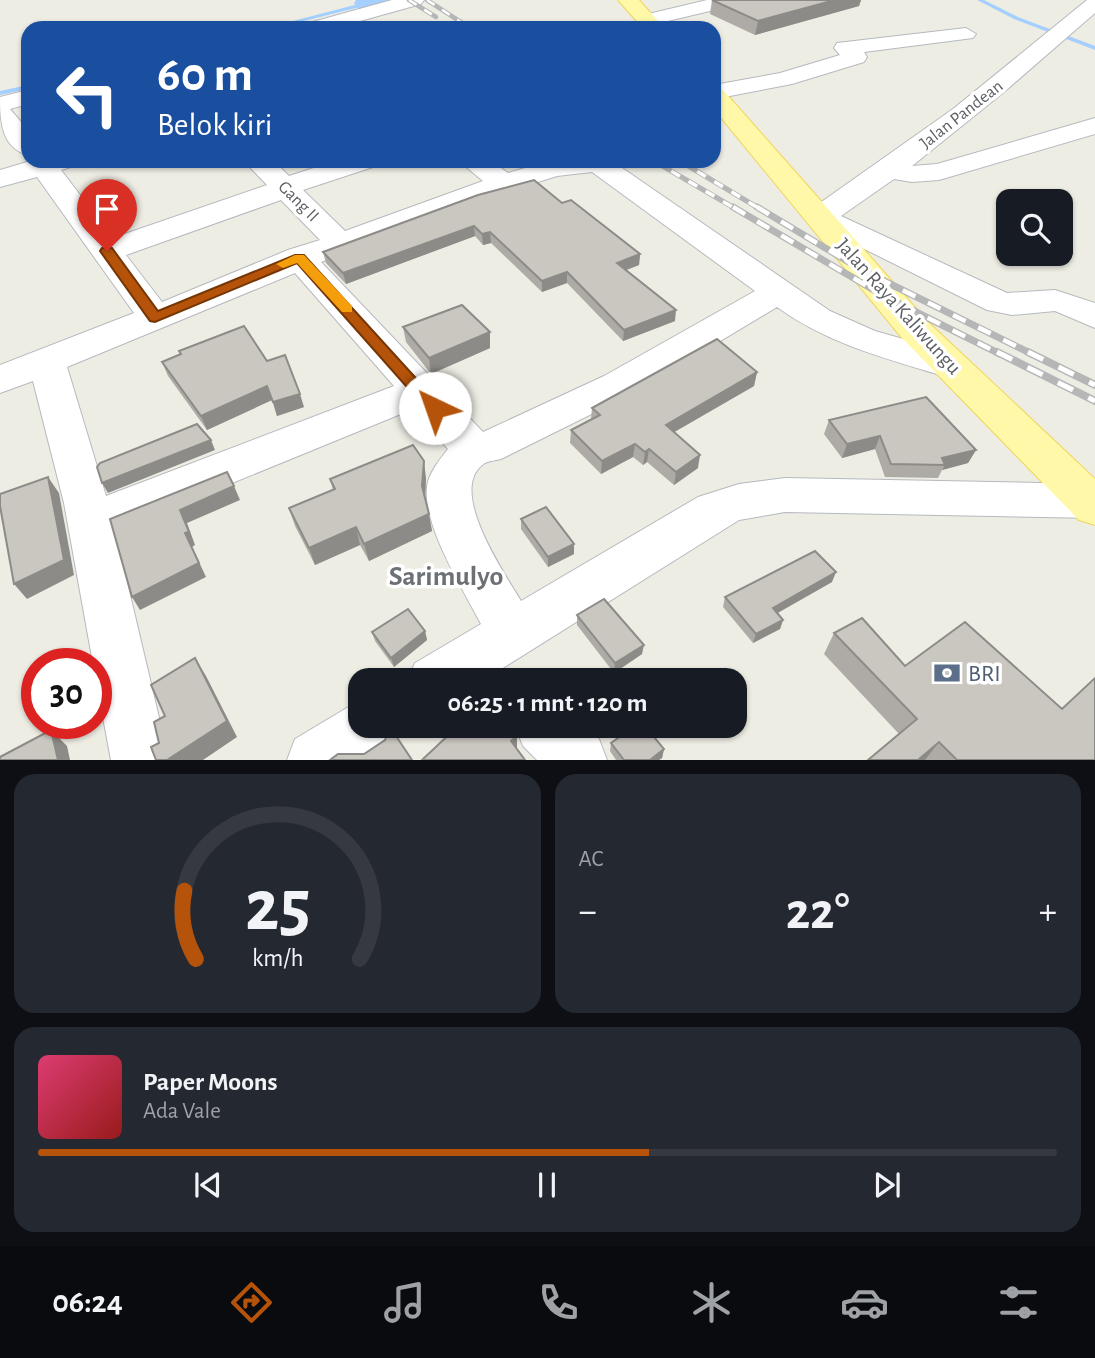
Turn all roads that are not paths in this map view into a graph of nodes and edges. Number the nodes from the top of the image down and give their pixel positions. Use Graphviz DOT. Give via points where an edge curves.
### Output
graph roads {
  1 [pos="414,0"];
  2 [pos="628,0"];
  3 [pos="732,0"];
  4 [pos="1093,7"];
  5 [pos="338,21"];
  6 [pos="648,21"];
  7 [pos="661,21"];
  8 [pos="965,34"];
  9 [pos="721,92"];
  10 [pos="21,99"];
  11 [pos="721,101"];
  12 [pos="0,104"];
  13 [pos="0,112"];
  14 [pos="1095,127"];
  15 [pos="21,135"];
  16 [pos="24,168"];
  17 [pos="49,168"];
  18 [pos="266,168"];
  19 [pos="343,168"];
  20 [pos="483,168"];
  21 [pos="558,168"];
  22 [pos="606,168"];
  23 [pos="892,170"];
  24 [pos="0,179"];
  25 [pos="505,184"];
  26 [pos="287,187"];
  27 [pos="822,218"];
  28 [pos="339,242"];
  29 [pos="107,251"];
  30 [pos="299,257"];
  31 [pos="777,292"];
  32 [pos="155,317"];
  33 [pos="1095,317"];
  34 [pos="47,362"];
  35 [pos="950,365"];
  36 [pos="0,380"];
  37 [pos="420,391"];
  38 [pos="475,446"];
  39 [pos="1092,505"];
  40 [pos="89,522"];
  41 [pos="477,662"];
  42 [pos="348,738"];
  43 [pos="555,738"];
  44 [pos="140,760"];
  45 [pos="316,760"];
  46 [pos="578,760"];
  1 -- 5 [label="street"];
  2 -- 6 [label="main road"];
  3 -- 7 [label="street"];
  4 -- 23 [label="street, Jalan Pandean"];
  8 -- 9 [label="street" via="846,47 843,49 856,57"];
  10 -- 12 [label="street"];
  11 -- 27 [label="main road, Jalan Raya Kaliwungu"];
  13 -- 15 [label="street"];
  14 -- 23 [label="street" via="939,172"];
  16 -- 24 [label="street"];
  17 -- 29 [label="street"];
  18 -- 26 [label="street, Gang II"];
  19 -- 26 [label="street"];
  20 -- 25 [label="street"];
  21 -- 25 [label="street"];
  22 -- 31 [label="street"];
  23 -- 27 [label="street, Jalan Pandean"];
  25 -- 28 [label="street"];
  26 -- 28 [label="street, Gang II"];
  26 -- 29 [label="street"];
  27 -- 33 [label="street" via="999,303 1024,306 1060,301"];
  27 -- 35 [label="main road, Jalan Raya Kaliwungu" via="877,287"];
  28 -- 30 [label="street"];
  29 -- 32 [label="street"];
  30 -- 32 [label="street"];
  30 -- 37 [label="street"];
  31 -- 35 [label="street" via="845,333"];
  31 -- 38 [label="street" via="618,385 502,442 486,448"];
  32 -- 34 [label="street"];
  34 -- 36 [label="street"];
  34 -- 40 [label="street"];
  35 -- 39 [label="main road, Jalan Raya Kaliwungu"];
  37 -- 38 [label="street" via="466,442"];
  37 -- 40 [label="street"];
  38 -- 41 [label="street" via="449,484 449,498 458,528"];
  39 -- 41 [label="street" via="785,495 739,502 714,510"];
  40 -- 44 [label="street"];
  42 -- 45 [label="street"];
  43 -- 46 [label="street"];
}
